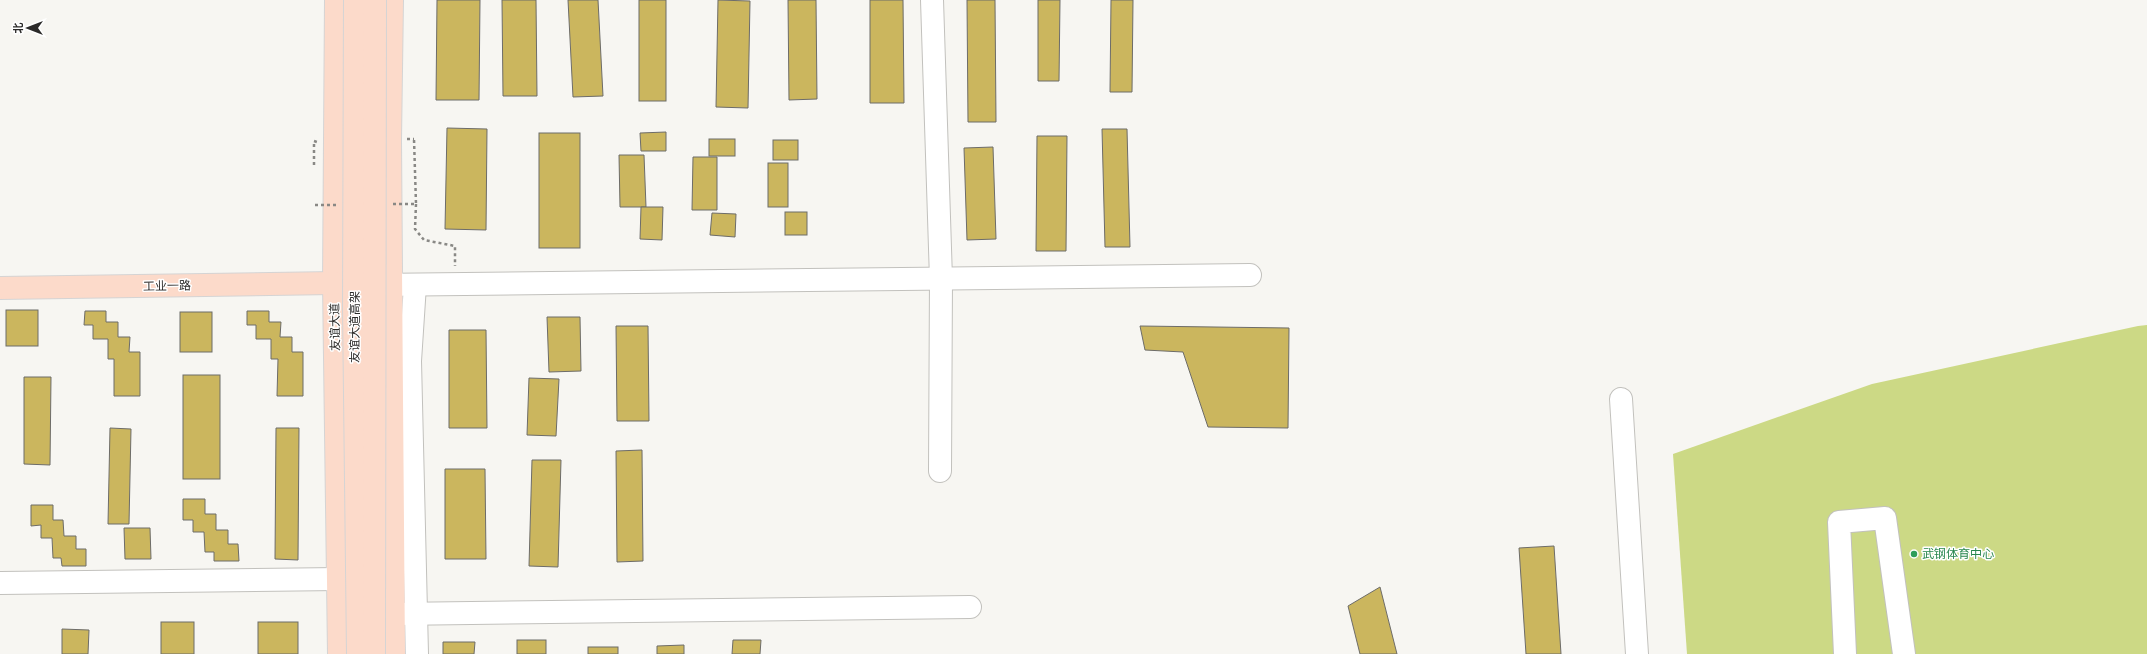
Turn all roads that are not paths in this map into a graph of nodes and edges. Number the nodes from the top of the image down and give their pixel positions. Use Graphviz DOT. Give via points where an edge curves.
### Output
graph roads {
  1 [pos="336,0"];
  2 [pos="355,0"];
  3 [pos="375,0"];
  4 [pos="392,0"];
  5 [pos="932,0"];
  6 [pos="1250,275"];
  7 [pos="941,279"];
  8 [pos="334,283"];
  9 [pos="415,285"];
  10 [pos="393,286"];
  11 [pos="0,288"];
  12 [pos="1621,399"];
  13 [pos="940,471"];
  14 [pos="339,579"];
  15 [pos="0,583"];
  16 [pos="970,607"];
  17 [pos="394,614"];
  18 [pos="417,616"];
  19 [pos="339,654"];
  20 [pos="358,654"];
  21 [pos="374,654"];
  22 [pos="394,654"];
  23 [pos="417,654"];
  24 [pos="1637,654"];
  25 [pos="1845,654"];
  26 [pos="1904,654"];
  1 -- 8 [label="main road, 友谊大道"];
  2 -- 20 [label="main road, 友谊大道高架, bridge" via="354,308"];
  3 -- 21 [label="main road, 友谊大道高架, bridge"];
  4 -- 10 [label="main road" via="390,140"];
  5 -- 7 [label="street"];
  6 -- 7 [label="street"];
  7 -- 9 [label="street"];
  7 -- 13 [label="street"];
  8 -- 10 [label="street"];
  8 -- 11 [label="main road, 工业一路"];
  8 -- 14 [label="main road, 友谊大道"];
  9 -- 10 [label="street"];
  9 -- 18 [label="street" via="410,361"];
  10 -- 17 [label="main road"];
  12 -- 24 [label="street"];
  14 -- 15 [label="street"];
  14 -- 19 [label="main road, 友谊大道"];
  16 -- 18 [label="street"];
  17 -- 18 [label="street"];
  17 -- 22 [label="main road"];
  18 -- 23 [label="street"];
  25 -- 26 [label="street" via="1839,522 1885,518"];
}
